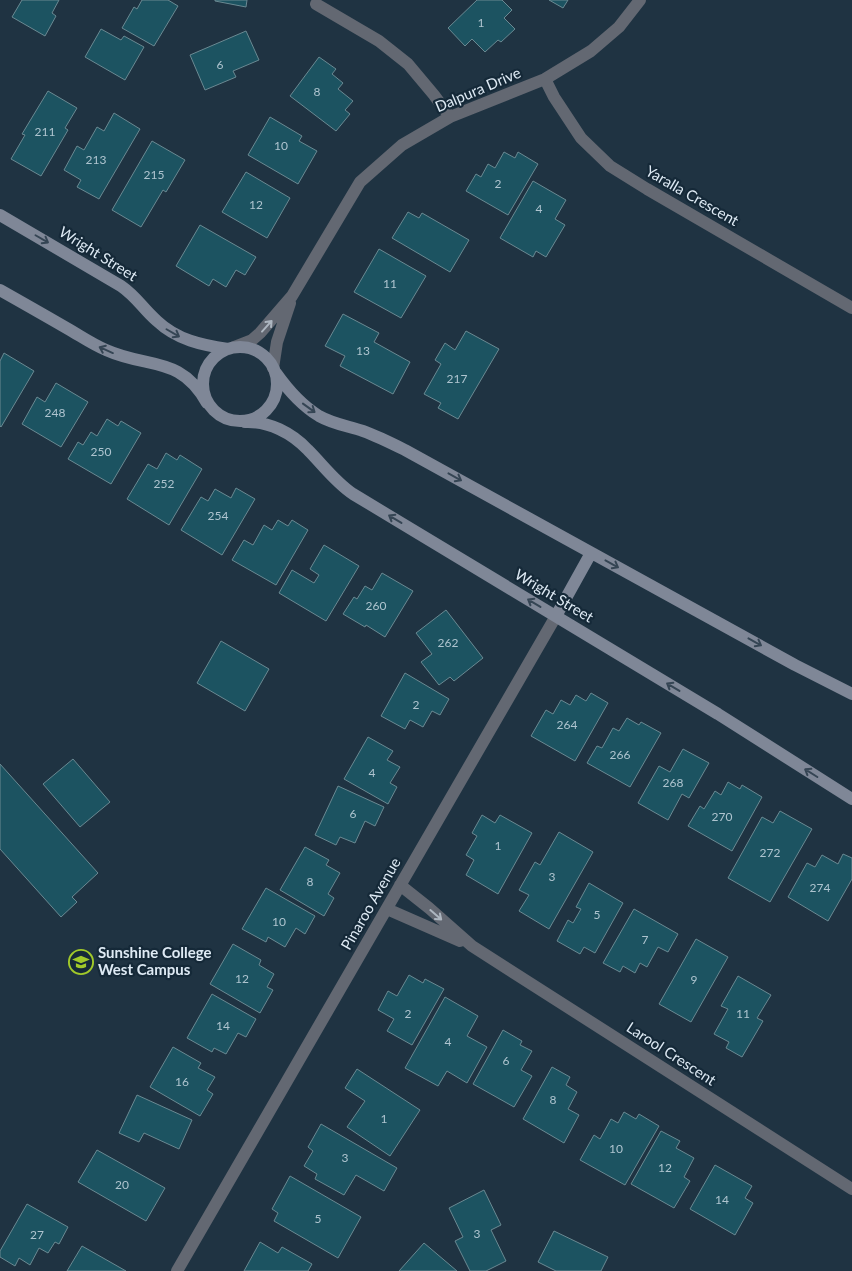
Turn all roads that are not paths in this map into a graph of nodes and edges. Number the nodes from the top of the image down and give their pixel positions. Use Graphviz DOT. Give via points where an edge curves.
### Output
graph roads {
  1 [pos="640,0"];
  2 [pos="316,4"];
  3 [pos="545,80"];
  4 [pos="450,117"];
  5 [pos="0,215"];
  6 [pos="0,290"];
  7 [pos="292,296"];
  8 [pos="852,308"];
  9 [pos="231,348"];
  10 [pos="274,370"];
  11 [pos="207,403"];
  12 [pos="245,422"];
  13 [pos="592,552"];
  14 [pos="556,616"];
  15 [pos="852,694"];
  16 [pos="852,799"];
  17 [pos="400,886"];
  18 [pos="387,909"];
  19 [pos="472,946"];
  20 [pos="852,1189"];
  21 [pos="177,1271"];
  1 -- 3 [label="street, Dalpura Drive" via="618,27 591,51"];
  2 -- 4 [label="street" via="379,41 408,64"];
  3 -- 4 [label="street, Dalpura Drive"];
  3 -- 8 [label="street, Yaralla Crescent" via="581,138 610,166"];
  4 -- 7 [label="street, Dalpura Drive" via="402,145 360,182"];
  5 -- 9 [label="street, Wright Street, one-way" via="121,286 171,332 191,341"];
  11 -- 6 [label="street, one-way" via="199,389 176,371 107,351"];
  9 -- 7 [label="street, Dalpura Drive, one-way" via="252,340"];
  7 -- 10 [label="street, Dalpura Drive" via="277,342"];
  9 -- 10 [label="street" via="257,351 264,355"];
  9 -- 11 [label="street" via="214,357 205,371 202,387"];
  10 -- 12 [label="street" via="277,382 274,400 262,414"];
  10 -- 13 [label="street, one-way" via="297,400 320,416 377,436"];
  11 -- 12 [label="street" via="228,420"];
  14 -- 12 [label="street, Wright Street, one-way" via="348,491 289,434 263,423"];
  13 -- 14 [label="street, Pinaroo Avenue"];
  13 -- 15 [label="street, one-way"];
  16 -- 14 [label="street, Wright Street, one-way"];
  14 -- 17 [label="street, Pinaroo Avenue"];
  17 -- 18 [label="street, Pinaroo Avenue"];
  17 -- 19 [label="street, Larool Crescent, one-way"];
  18 -- 19 [label="street, Larool Crescent"];
  18 -- 21 [label="street, Pinaroo Avenue"];
  19 -- 20 [label="street, Larool Crescent"];
}
